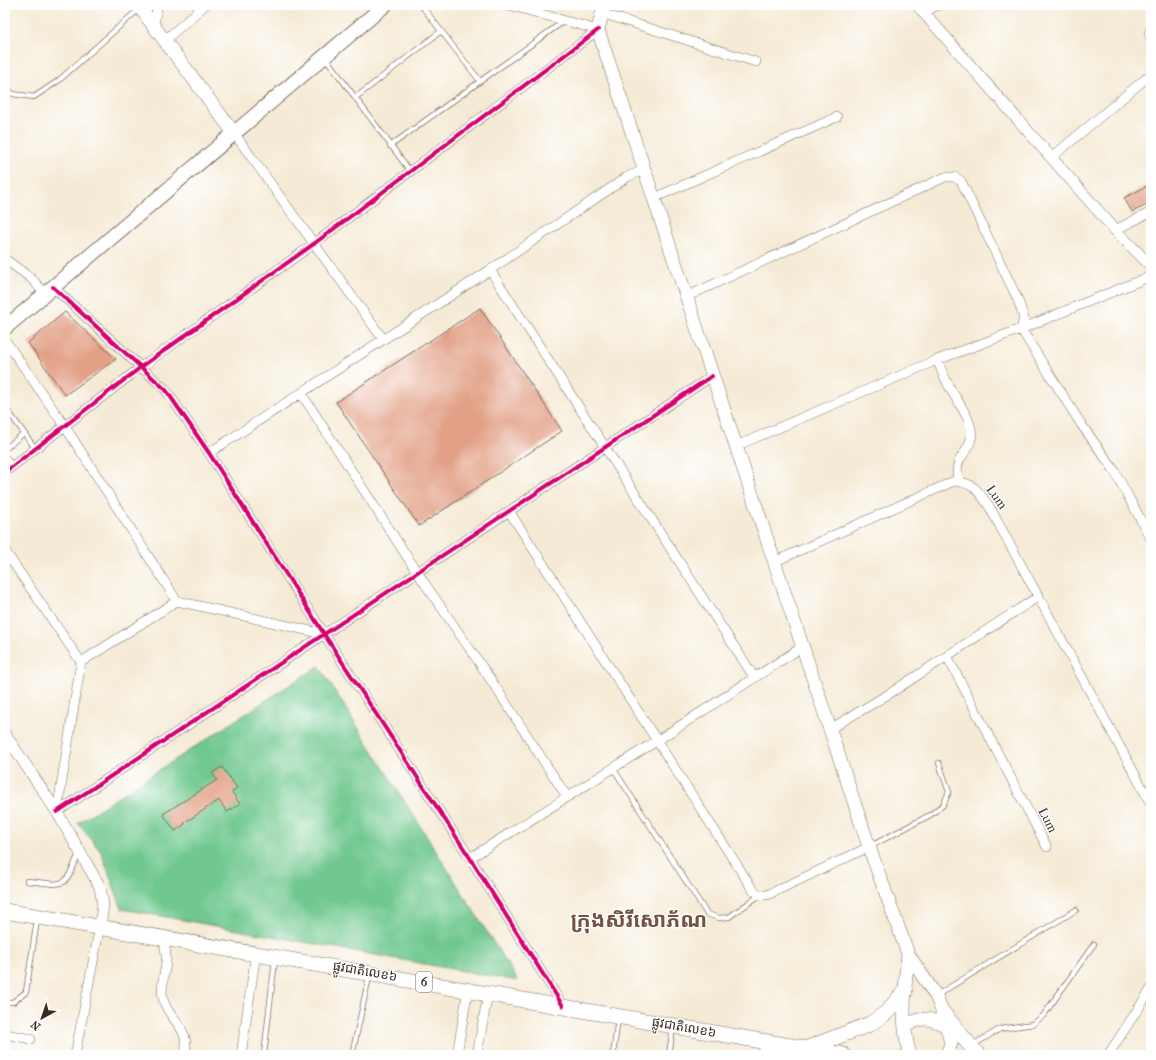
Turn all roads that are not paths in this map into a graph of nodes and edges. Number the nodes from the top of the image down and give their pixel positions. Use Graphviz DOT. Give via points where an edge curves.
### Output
graph roads {
  1 [pos="158,5"];
  2 [pos="205,5"];
  3 [pos="385,5"];
  4 [pos="421,5"];
  5 [pos="509,5"];
  6 [pos="937,5"];
  7 [pos="139,6"];
  8 [pos="602,9"];
  9 [pos="921,9"];
  10 [pos="564,21"];
  11 [pos="154,27"];
  12 [pos="1151,28"];
  13 [pos="598,30"];
  14 [pos="441,31"];
  15 [pos="1151,39"];
  16 [pos="164,41"];
  17 [pos="324,56"];
  18 [pos="756,62"];
  19 [pos="1151,74"];
  20 [pos="480,81"];
  21 [pos="5,86"];
  22 [pos="355,98"];
  23 [pos="837,118"];
  24 [pos="234,133"];
  25 [pos="390,146"];
  26 [pos="1051,158"];
  27 [pos="644,170"];
  28 [pos="410,171"];
  29 [pos="654,198"];
  30 [pos="1151,212"];
  31 [pos="1115,230"];
  32 [pos="315,242"];
  33 [pos="5,259"];
  34 [pos="1151,266"];
  35 [pos="490,270"];
  36 [pos="1151,276"];
  37 [pos="49,290"];
  38 [pos="686,296"];
  39 [pos="5,328"];
  40 [pos="1021,329"];
  41 [pos="5,340"];
  42 [pos="383,340"];
  43 [pos="936,360"];
  44 [pos="141,367"];
  45 [pos="712,376"];
  46 [pos="301,393"];
  47 [pos="5,407"];
  48 [pos="64,425"];
  49 [pos="24,433"];
  50 [pos="736,446"];
  51 [pos="605,447"];
  52 [pos="35,448"];
  53 [pos="5,449"];
  54 [pos="209,453"];
  55 [pos="5,456"];
  56 [pos="12,465"];
  57 [pos="5,472"];
  58 [pos="958,481"];
  59 [pos="509,511"];
  60 [pos="1151,539"];
  61 [pos="5,551"];
  62 [pos="774,562"];
  63 [pos="417,572"];
  64 [pos="1039,596"];
  65 [pos="177,601"];
  66 [pos="324,634"];
  67 [pos="802,647"];
  68 [pos="947,656"];
  69 [pos="81,662"];
  70 [pos="754,677"];
  71 [pos="830,729"];
  72 [pos="5,734"];
  73 [pos="658,740"];
  74 [pos="939,763"];
  75 [pos="613,768"];
  76 [pos="567,797"];
  77 [pos="1151,804"];
  78 [pos="57,812"];
  79 [pos="1048,847"];
  80 [pos="869,848"];
  81 [pos="80,851"];
  82 [pos="470,858"];
  83 [pos="27,881"];
  84 [pos="760,895"];
  85 [pos="1076,910"];
  86 [pos="5,911"];
  87 [pos="37,916"];
  88 [pos="100,926"];
  89 [pos="164,937"];
  90 [pos="1094,944"];
  91 [pos="256,952"];
  92 [pos="908,954"];
  93 [pos="276,956"];
  94 [pos="370,972"];
  95 [pos="468,989"];
  96 [pos="1151,989"];
  97 [pos="904,991"];
  98 [pos="488,993"];
  99 [pos="936,996"];
  100 [pos="5,1002"];
  101 [pos="563,1006"];
  102 [pos="943,1013"];
  103 [pos="618,1015"];
  104 [pos="674,1025"];
  105 [pos="904,1026"];
  106 [pos="948,1027"];
  107 [pos="5,1034"];
  108 [pos="31,1039"];
  109 [pos="764,1048"];
  110 [pos="974,1051"];
  111 [pos="809,1052"];
  112 [pos="75,1055"];
  113 [pos="185,1055"];
  114 [pos="242,1055"];
  115 [pos="264,1055"];
  116 [pos="352,1055"];
  117 [pos="457,1055"];
  118 [pos="477,1055"];
  119 [pos="613,1055"];
  120 [pos="669,1055"];
  121 [pos="843,1055"];
  122 [pos="910,1055"];
  123 [pos="947,1055"];
  124 [pos="1108,1055"];
  1 -- 11 [label="street"];
  2 -- 16 [label="street"];
  3 -- 17 [label="main road"];
  4 -- 14 [label="lane"];
  5 -- 10 [label="street"];
  6 -- 9 [label="street"];
  7 -- 11 [label="main road"];
  7 -- 21 [label="lane" via="58,81 34,97 13,94"];
  8 -- 13 [label="main road"];
  8 -- 18 [label="street"];
  9 -- 26 [label="street"];
  10 -- 13 [label="street"];
  10 -- 20 [label="lane"];
  11 -- 16 [label="main road"];
  12 -- 15 [label="street"];
  13 -- 27 [label="main road"];
  13 -- 28 [label="street"];
  14 -- 20 [label="lane"];
  14 -- 22 [label="lane"];
  16 -- 24 [label="main road"];
  17 -- 22 [label="lane"];
  17 -- 24 [label="main road"];
  19 -- 26 [label="street"];
  20 -- 25 [label="lane"];
  22 -- 25 [label="lane"];
  23 -- 29 [label="street"];
  24 -- 32 [label="street"];
  24 -- 37 [label="main road"];
  25 -- 28 [label="lane"];
  26 -- 31 [label="street"];
  27 -- 29 [label="main road"];
  27 -- 35 [label="street" via="627,177"];
  28 -- 32 [label="street"];
  29 -- 38 [label="main road"];
  30 -- 31 [label="street"];
  31 -- 34 [label="street"];
  32 -- 42 [label="street"];
  32 -- 44 [label="street"];
  33 -- 37 [label="street"];
  35 -- 42 [label="street"];
  35 -- 51 [label="street"];
  36 -- 40 [label="street"];
  37 -- 39 [label="main road"];
  37 -- 44 [label="street"];
  38 -- 40 [label="street" via="945,178 954,177 961,181 1018,300 1024,318"];
  38 -- 45 [label="main road"];
  40 -- 43 [label="street"];
  40 -- 60 [label="street" via="1081,424 1114,470"];
  41 -- 48 [label="street"];
  42 -- 46 [label="street"];
  43 -- 50 [label="street"];
  43 -- 58 [label="street" via="966,415 971,430 972,438 958,460"];
  44 -- 48 [label="street"];
  44 -- 54 [label="street" via="166,390"];
  45 -- 50 [label="main road"];
  45 -- 51 [label="street"];
  46 -- 54 [label="street"];
  46 -- 63 [label="street"];
  47 -- 49 [label="lane"];
  48 -- 52 [label="street"];
  48 -- 65 [label="street"];
  49 -- 52 [label="lane"];
  49 -- 53 [label="lane"];
  50 -- 62 [label="main road"];
  51 -- 59 [label="street"];
  51 -- 70 [label="street"];
  52 -- 56 [label="street"];
  54 -- 66 [label="street"];
  55 -- 56 [label="lane"];
  56 -- 57 [label="street"];
  58 -- 62 [label="street"];
  58 -- 64 [label="street, Lum" via="967,482 989,506"];
  59 -- 63 [label="street"];
  59 -- 73 [label="street"];
  61 -- 69 [label="street"];
  62 -- 67 [label="main road"];
  63 -- 66 [label="street"];
  63 -- 76 [label="street"];
  64 -- 68 [label="street"];
  64 -- 77 [label="street, Lum"];
  65 -- 66 [label="street"];
  65 -- 69 [label="street"];
  66 -- 78 [label="street"];
  66 -- 82 [label="street"];
  67 -- 70 [label="street"];
  67 -- 71 [label="main road"];
  68 -- 71 [label="street"];
  68 -- 79 [label="street, Lum"];
  69 -- 78 [label="street"];
  70 -- 73 [label="street"];
  71 -- 80 [label="main road"];
  72 -- 78 [label="street"];
  73 -- 75 [label="street"];
  73 -- 84 [label="street" via="753,890"];
  74 -- 80 [label="lane" via="949,792 943,805 930,815"];
  75 -- 76 [label="street"];
  75 -- 84 [label="lane" via="706,914 719,918 729,917"];
  76 -- 82 [label="street"];
  78 -- 81 [label="street"];
  80 -- 84 [label="street" via="767,895"];
  80 -- 92 [label="main road"];
  81 -- 83 [label="lane" via="64,882 55,884"];
  81 -- 88 [label="street" via="100,887 103,905"];
  82 -- 101 [label="street"];
  85 -- 99 [label="lane"];
  86 -- 87 [label="highway, ផ្លូវជាតិលេខ៦ / 6"];
  87 -- 88 [label="highway, ផ្លូវជាតិលេខ៦ / 6"];
  87 -- 100 [label="lane" via="26,992 12,1002"];
  88 -- 89 [label="highway, ផ្លូវជាតិលេខ៦ / 6"];
  88 -- 112 [label="street"];
  89 -- 91 [label="highway, ផ្លូវជាតិលេខ៦ / 6"];
  89 -- 113 [label="street" via="166,961 162,979 163,999 183,1032 187,1044"];
  90 -- 110 [label="lane" via="1043,1016 1033,1024 1000,1029"];
  91 -- 93 [label="highway, ផ្លូវជាតិលេខ៦ / 6"];
  91 -- 114 [label="street"];
  92 -- 97 [label="main road"];
  92 -- 99 [label="main road"];
  93 -- 94 [label="highway, ផ្លូវជាតិលេខ៦ / 6"];
  93 -- 115 [label="lane"];
  94 -- 95 [label="highway, ផ្លូវជាតិលេខ៦ / 6"];
  94 -- 116 [label="lane"];
  95 -- 98 [label="highway, ផ្លូវជាតិលេខ៦ / 6"];
  95 -- 117 [label="street"];
  96 -- 124 [label="street"];
  97 -- 105 [label="main road"];
  97 -- 111 [label="highway" via="886,1013 870,1024"];
  98 -- 101 [label="highway, ផ្លូវជាតិលេខ៦ / 6"];
  98 -- 118 [label="street"];
  99 -- 102 [label="main road"];
  101 -- 103 [label="highway, ផ្លូវជាតិលេខ៦ / 6"];
  102 -- 106 [label="main road"];
  102 -- 110 [label="highway"];
  103 -- 104 [label="highway, ផ្លូវជាតិលេខ៦ / 6"];
  103 -- 119 [label="lane"];
  104 -- 109 [label="highway, ផ្លូវជាតិលេខ៦ / 6"];
  104 -- 120 [label="lane"];
  105 -- 106 [label="main road" via="924,1018 938,1021"];
  105 -- 122 [label="main road"];
  106 -- 123 [label="main road" via="951,1043"];
  107 -- 108 [label="street"];
  109 -- 111 [label="highway, ផ្លូវជាតិលេខ៦ / 6"];
  111 -- 121 [label="highway, ផ្លូវជាតិលេខ៦ / 6"];
}
